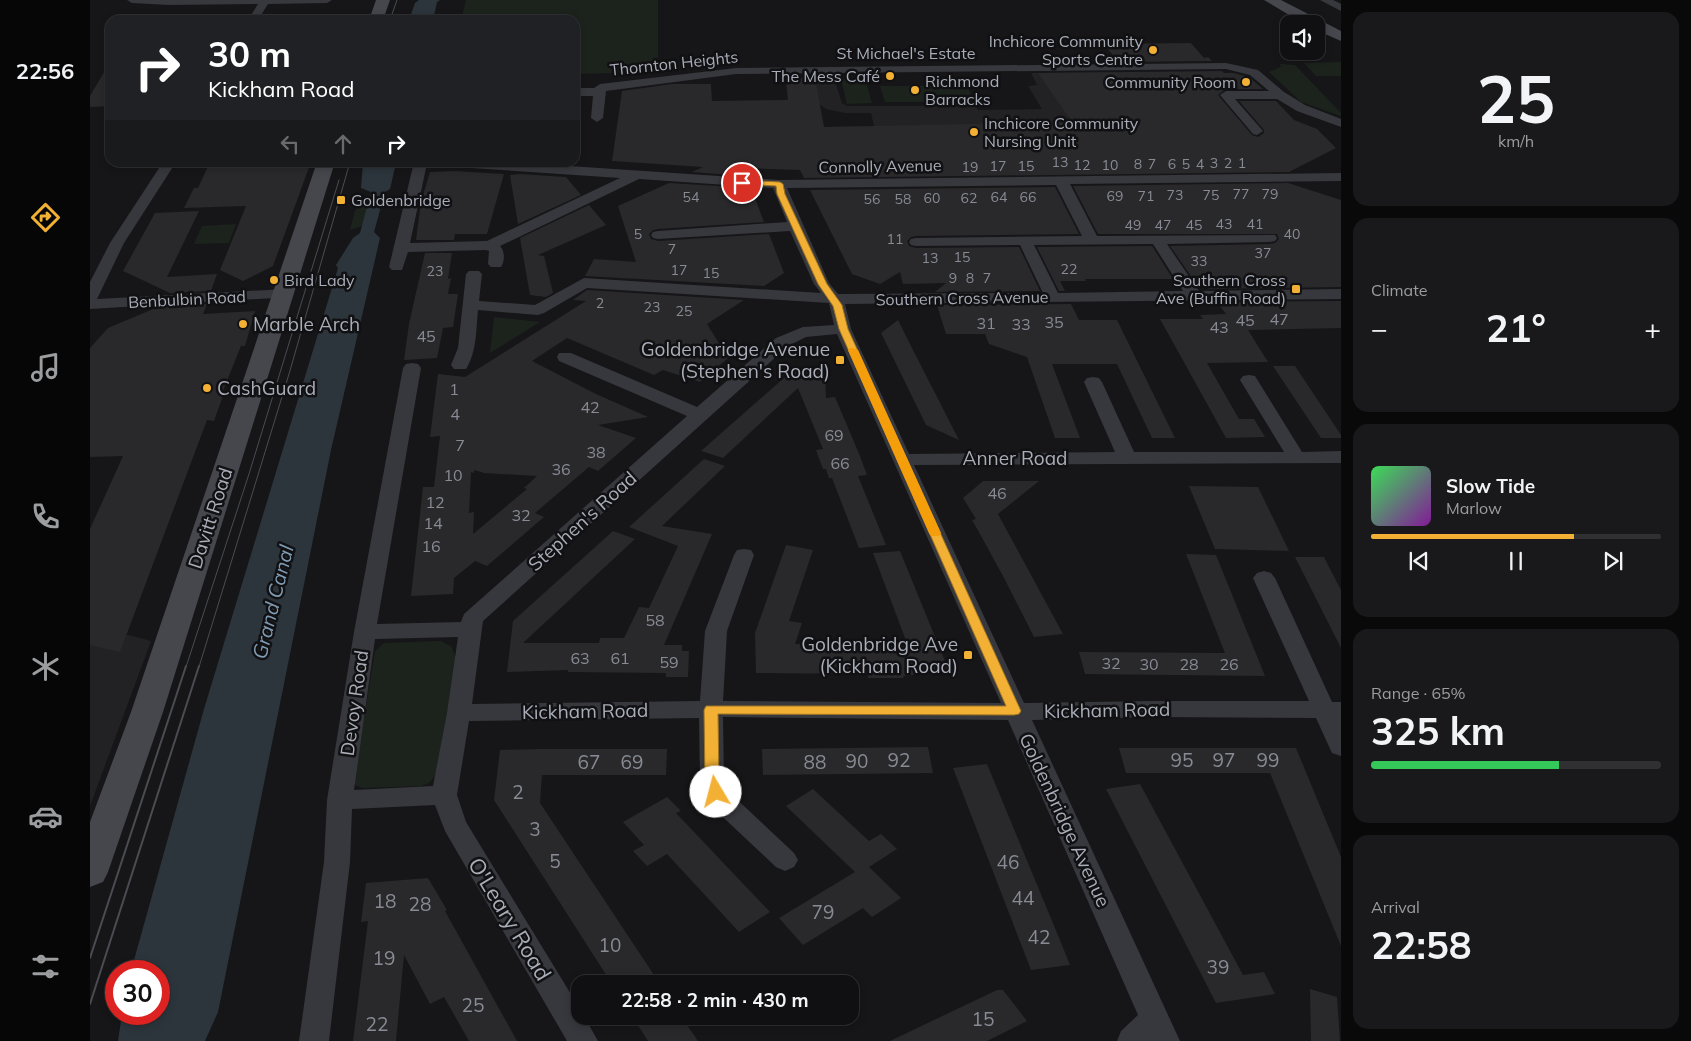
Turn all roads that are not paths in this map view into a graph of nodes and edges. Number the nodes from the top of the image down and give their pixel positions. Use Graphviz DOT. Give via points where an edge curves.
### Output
graph roads {
  1 [pos="132,0"];
  2 [pos="327,0"];
  3 [pos="383,0"];
  4 [pos="1271,0"];
  5 [pos="1325,0"];
  6 [pos="265,1"];
  7 [pos="1341,8"];
  8 [pos="256,15"];
  9 [pos="378,15"];
  10 [pos="1299,15"];
  11 [pos="1325,29"];
  12 [pos="1341,37"];
  13 [pos="755,71"];
  14 [pos="580,92"];
  15 [pos="599,92"];
  16 [pos="1280,95"];
  17 [pos="597,118"];
  18 [pos="1341,123"];
  19 [pos="1256,131"];
  20 [pos="167,167"];
  21 [pos="324,167"];
  22 [pos="420,167"];
  23 [pos="511,167"];
  24 [pos="635,176"];
  25 [pos="1341,177"];
  26 [pos="1061,181"];
  27 [pos="780,184"];
  28 [pos="795,226"];
  29 [pos="658,235"];
  30 [pos="1270,238"];
  31 [pos="1157,239"];
  32 [pos="1092,240"];
  33 [pos="1025,241"];
  34 [pos="916,242"];
  35 [pos="490,245"];
  36 [pos="402,248"];
  37 [pos="496,264"];
  38 [pos="397,267"];
  39 [pos="474,274"];
  40 [pos="285,294"];
  41 [pos="1341,294"];
  42 [pos="1052,296"];
  43 [pos="1194,296"];
  44 [pos="90,298"];
  45 [pos="834,299"];
  46 [pos="90,304"];
  47 [pos="472,305"];
  48 [pos="843,329"];
  49 [pos="565,357"];
  50 [pos="460,365"];
  51 [pos="412,368"];
  52 [pos="1249,380"];
  53 [pos="1093,382"];
  54 [pos="699,415"];
  55 [pos="1341,457"];
  56 [pos="1127,458"];
  57 [pos="1296,458"];
  58 [pos="902,460"];
  59 [pos="744,555"];
  60 [pos="1264,578"];
  61 [pos="470,629"];
  62 [pos="365,632"];
  63 [pos="711,710"];
  64 [pos="1332,710"];
  65 [pos="1014,711"];
  66 [pos="459,713"];
  67 [pos="1341,747"];
  68 [pos="444,795"];
  69 [pos="340,800"];
  70 [pos="785,860"];
  71 [pos="90,872"];
  72 [pos="1160,1029"];
  73 [pos="314,1041"];
  74 [pos="583,1041"];
  75 [pos="1132,1041"];
  1 -- 6 [label="street"];
  2 -- 6 [label="street"];
  3 -- 9 [label="main road"];
  4 -- 10 [label="main road"];
  5 -- 7 [label="street"];
  6 -- 8 [label="street"];
  11 -- 12 [label="main road"];
  13 -- 15 [label="street, Thornton Heights" via="719,72 606,86"];
  13 -- 16 [label="street, St Michael's Estate" via="1226,66 1254,72"];
  14 -- 15 [label="street, Thornton Heights"];
  15 -- 17 [label="street, Thornton Heights"];
  16 -- 18 [label="street, St Michael's Estate" via="1301,108"];
  16 -- 19 [label="street" via="1226,95"];
  20 -- 44 [label="street" via="117,244"];
  21 -- 40 [label="main road, Davitt Road"];
  22 -- 36 [label="street"];
  23 -- 24 [label="street, Connolly Avenue"];
  24 -- 27 [label="street, Connolly Avenue"];
  24 -- 35 [label="street"];
  25 -- 26 [label="street, Connolly Avenue"];
  26 -- 27 [label="street, Connolly Avenue"];
  26 -- 32 [label="street"];
  27 -- 28 [label="street, Goldenbridge Avenue"];
  28 -- 29 [label="street"];
  28 -- 45 [label="street, Goldenbridge Avenue" via="822,284"];
  30 -- 31 [label="street"];
  31 -- 32 [label="street"];
  31 -- 43 [label="street"];
  32 -- 33 [label="street"];
  33 -- 34 [label="street"];
  33 -- 42 [label="street"];
  35 -- 36 [label="street"];
  35 -- 37 [label="street" via="496,250"];
  36 -- 38 [label="street"];
  39 -- 47 [label="street"];
  40 -- 46 [label="street, Benbulbin Road"];
  40 -- 71 [label="main road, Davitt Road" via="147,712"];
  41 -- 43 [label="street, Southern Cross Avenue"];
  42 -- 43 [label="street, Southern Cross Avenue"];
  42 -- 45 [label="street, Southern Cross Avenue"];
  45 -- 47 [label="street, Southern Cross Avenue" via="584,283 538,310"];
  45 -- 48 [label="street, Goldenbridge Avenue"];
  47 -- 50 [label="street" via="466,348"];
  48 -- 54 [label="street, Stephen's Road" via="816,330 792,336"];
  48 -- 58 [label="street, Goldenbridge Avenue"];
  49 -- 54 [label="street"];
  51 -- 62 [label="street, Devoy Road"];
  52 -- 57 [label="street"];
  53 -- 56 [label="street"];
  54 -- 61 [label="street, Stephen's Road" via="472,619"];
  55 -- 57 [label="street, Anner Road"];
  56 -- 57 [label="street, Anner Road"];
  56 -- 58 [label="street, Anner Road"];
  58 -- 65 [label="street, Goldenbridge Avenue"];
  59 -- 63 [label="street" via="716,631"];
  60 -- 64 [label="street"];
  61 -- 62 [label="street"];
  61 -- 66 [label="street, Stephen's Road"];
  62 -- 69 [label="street, Devoy Road"];
  63 -- 65 [label="street, Kickham Road"];
  63 -- 66 [label="street, Kickham Road"];
  63 -- 70 [label="street" via="712,781 716,792"];
  64 -- 65 [label="street, Kickham Road"];
  64 -- 67 [label="street"];
  65 -- 72 [label="street, Goldenbridge Avenue"];
  66 -- 68 [label="street, O'Leary Road"];
  68 -- 69 [label="street"];
  68 -- 74 [label="street, O'Leary Road" via="454,824"];
  69 -- 73 [label="street, Devoy Road" via="337,862"];
  72 -- 75 [label="street, Goldenbridge Avenue"];
}
